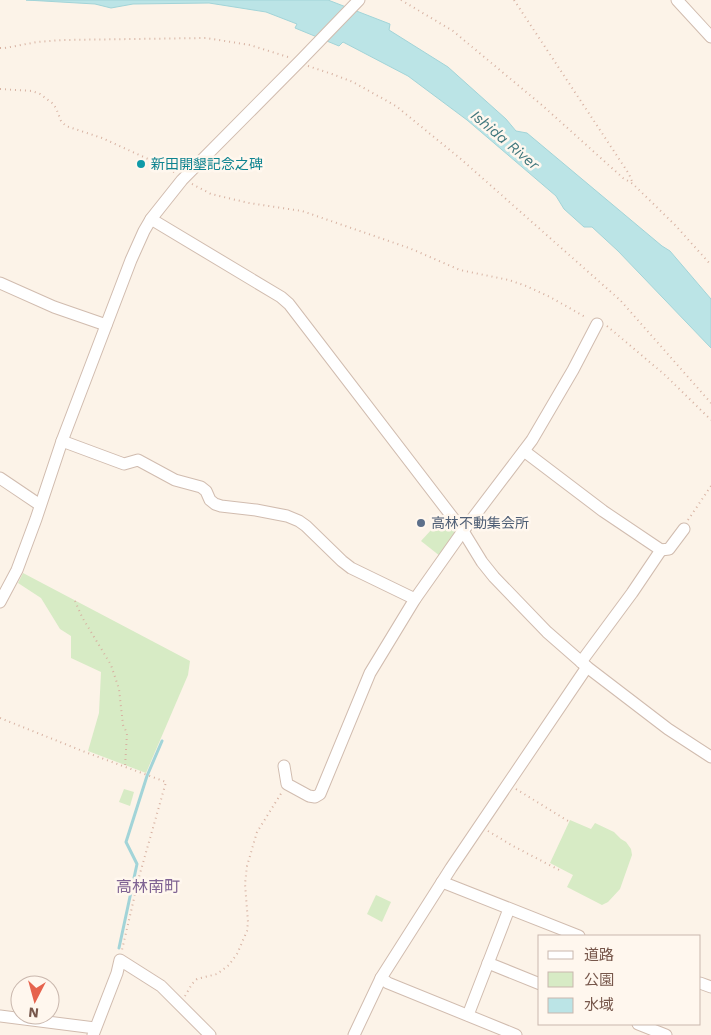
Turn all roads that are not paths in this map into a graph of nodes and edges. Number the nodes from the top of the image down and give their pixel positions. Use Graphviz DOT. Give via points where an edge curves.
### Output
graph roads {
  1 [pos="359,0"];
  2 [pos="676,0"];
  3 [pos="711,37"];
  4 [pos="151,219"];
  5 [pos="0,283"];
  6 [pos="597,324"];
  7 [pos="106,326"];
  8 [pos="62,441"];
  9 [pos="524,451"];
  10 [pos="0,478"];
  11 [pos="40,505"];
  12 [pos="684,529"];
  13 [pos="462,531"];
  14 [pos="662,550"];
  15 [pos="414,600"];
  16 [pos="0,602"];
  17 [pos="584,665"];
  18 [pos="711,757"];
  19 [pos="284,766"];
  20 [pos="442,882"];
  21 [pos="509,909"];
  22 [pos="576,935"];
  23 [pos="488,963"];
  24 [pos="381,978"];
  25 [pos="538,983"];
  26 [pos="468,1015"];
  27 [pos="0,1016"];
  28 [pos="651,1029"];
  29 [pos="94,1032"];
  30 [pos="208,1034"];
  31 [pos="354,1035"];
  32 [pos="516,1035"];
  33 [pos="666,1035"];
  1 -- 4 [label="street" via="182,180"];
  2 -- 3 [label="street"];
  4 -- 7 [label="street" via="131,260"];
  4 -- 13 [label="street" via="289,304"];
  5 -- 7 [label="street"];
  6 -- 9 [label="street"];
  7 -- 8 [label="street"];
  8 -- 11 [label="street"];
  8 -- 15 [label="street" via="124,464 138,460 175,480 201,487 215,504 287,516 299,521 351,568"];
  9 -- 13 [label="street"];
  9 -- 14 [label="street" via="603,511"];
  10 -- 11 [label="street"];
  11 -- 16 [label="street" via="17,570"];
  12 -- 14 [label="street" via="669,549"];
  13 -- 15 [label="street"];
  13 -- 17 [label="street" via="494,577"];
  14 -- 17 [label="street"];
  15 -- 19 [label="street" via="370,673 320,794 309,796 287,784"];
  17 -- 18 [label="street" via="668,729"];
  17 -- 20 [label="street"];
  20 -- 21 [label="street"];
  20 -- 24 [label="street"];
  21 -- 22 [label="street"];
  21 -- 23 [label="street"];
  23 -- 25 [label="street"];
  23 -- 26 [label="street"];
  24 -- 26 [label="street"];
  24 -- 31 [label="street"];
  26 -- 32 [label="street"];
  27 -- 29 [label="street"];
  28 -- 33 [label="street"];
  29 -- 30 [label="street" via="120,960 161,986"];
}
